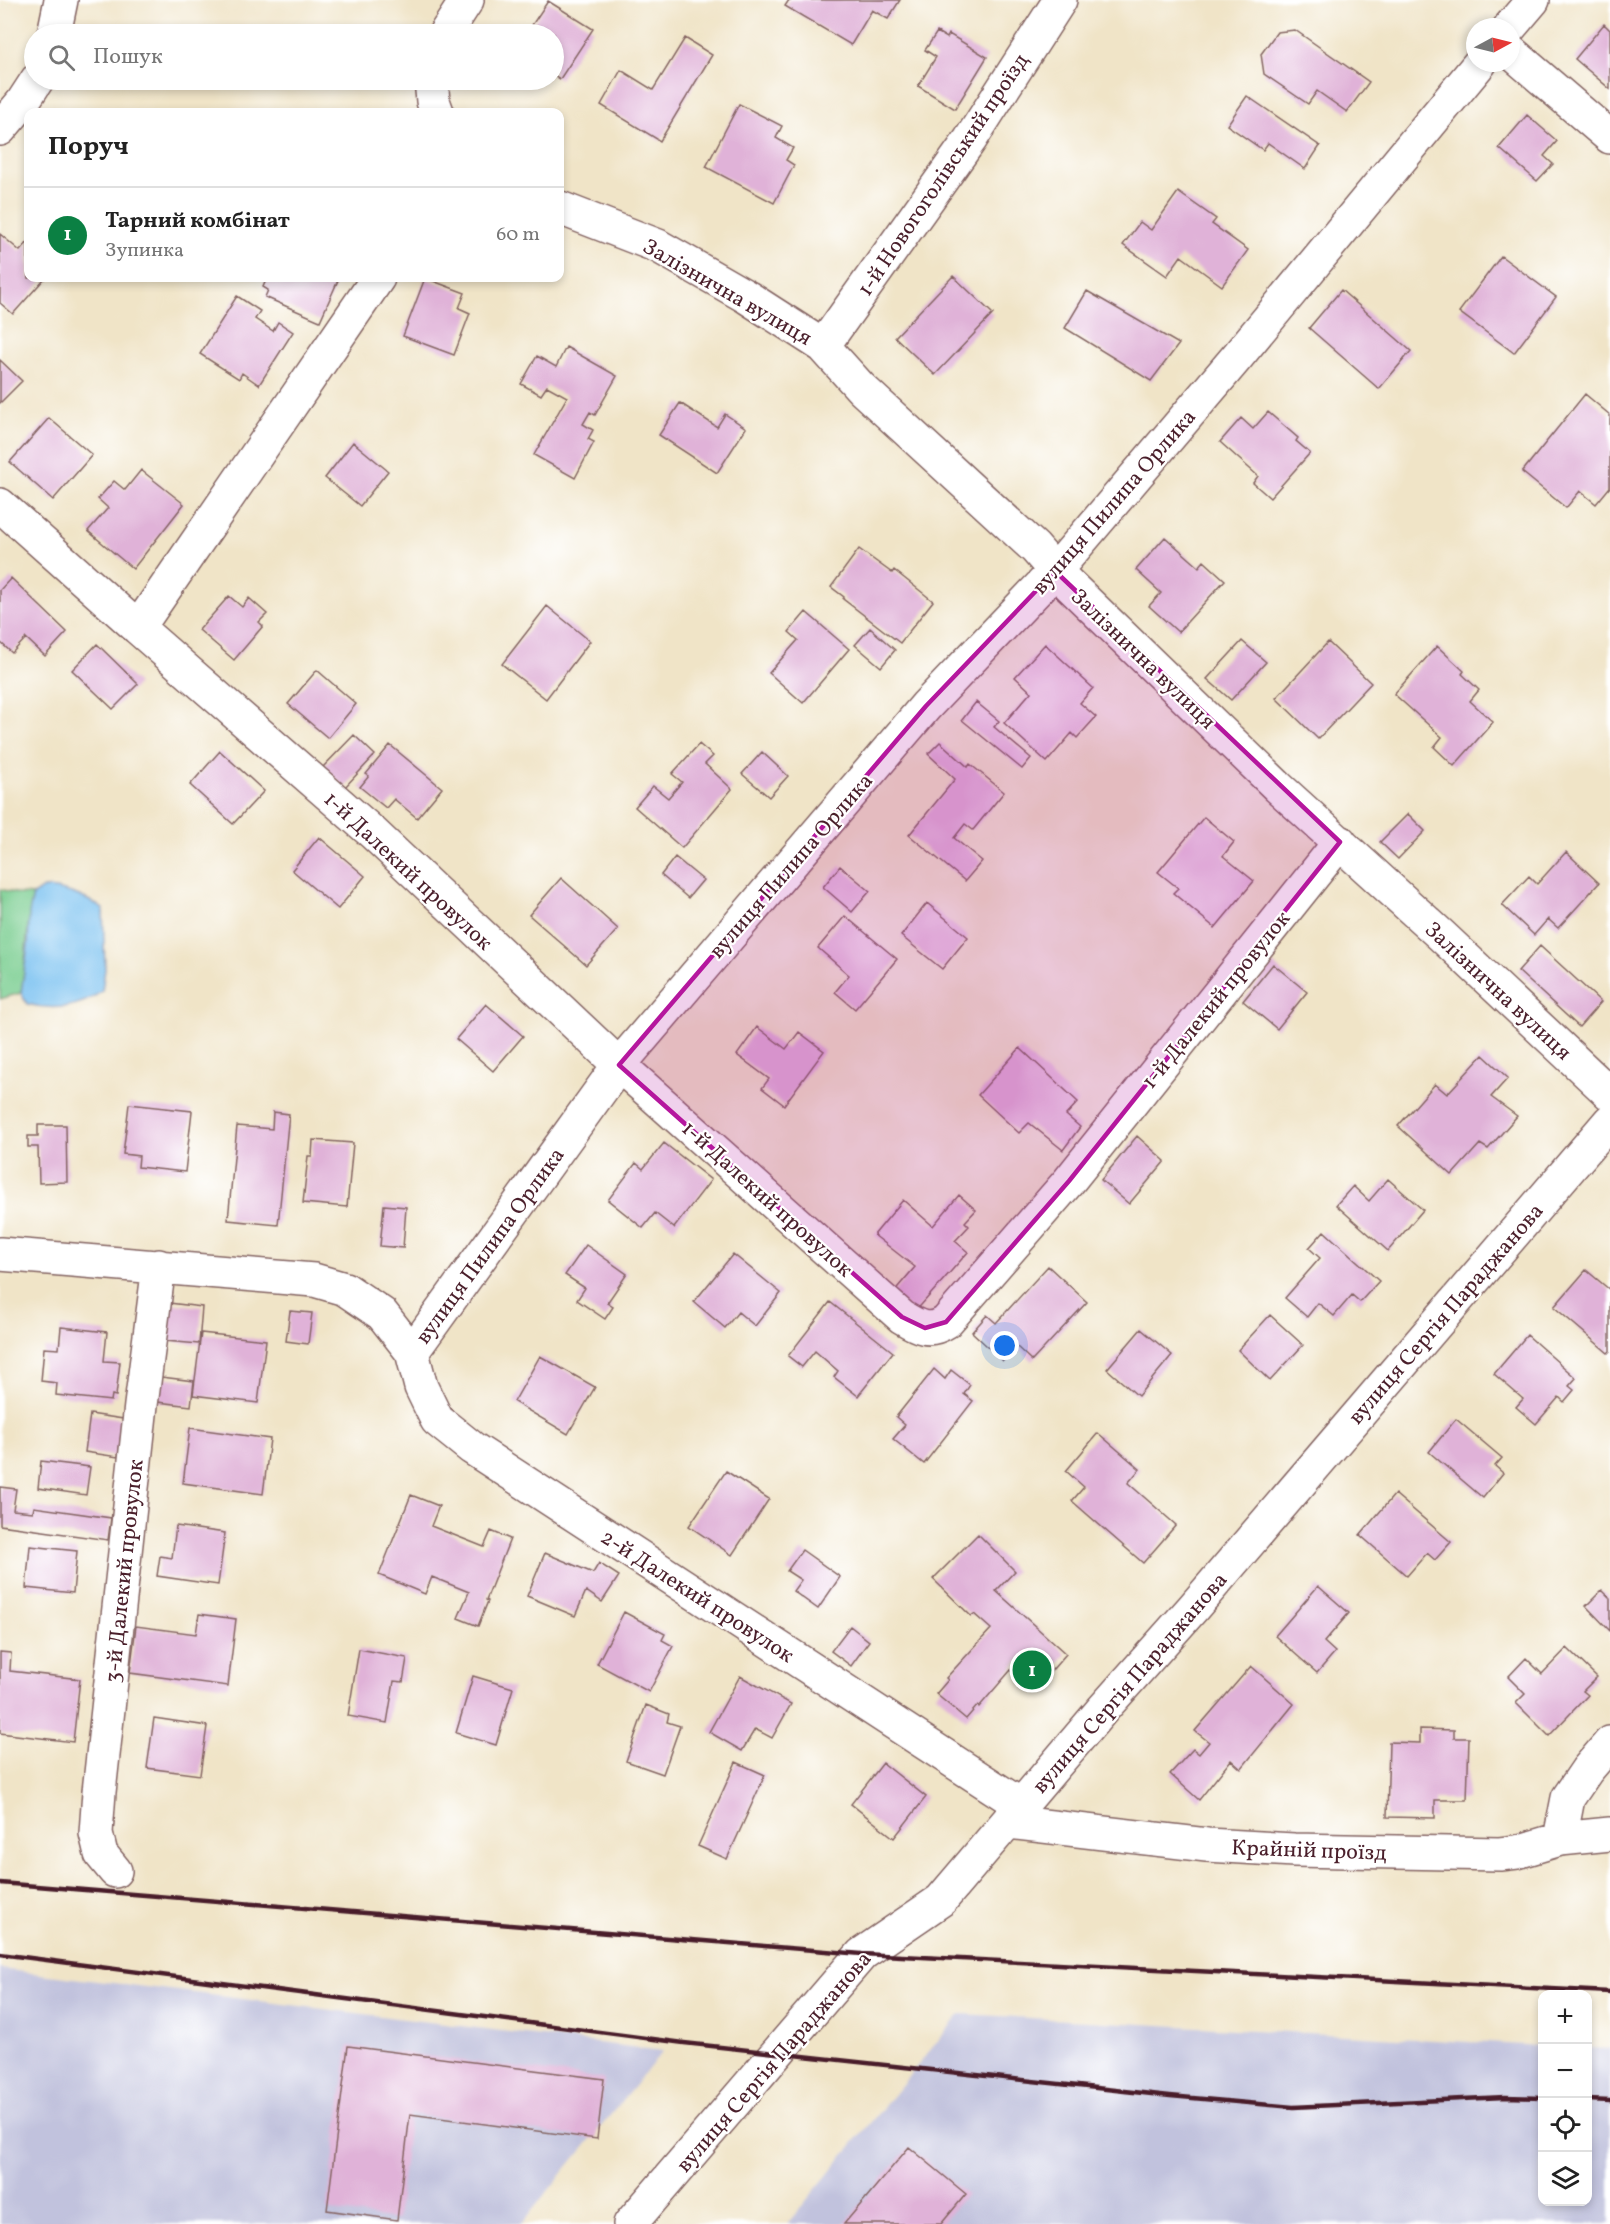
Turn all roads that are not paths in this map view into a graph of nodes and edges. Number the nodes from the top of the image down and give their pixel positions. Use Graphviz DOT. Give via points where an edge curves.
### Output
graph roads {
  1 [pos="61,0"];
  2 [pos="466,0"];
  3 [pos="1060,0"];
  4 [pos="1533,0"];
  5 [pos="1518,18"];
  6 [pos="56,24"];
  7 [pos="451,24"];
  8 [pos="1520,60"];
  9 [pos="1473,72"];
  10 [pos="30,90"];
  11 [pos="0,129"];
  12 [pos="1610,137"];
  13 [pos="564,210"];
  14 [pos="375,282"];
  15 [pos="823,346"];
  16 [pos="0,505"];
  17 [pos="1055,571"];
  18 [pos="138,628"];
  19 [pos="1340,842"];
  20 [pos="619,1065"];
  21 [pos="1610,1094"];
  22 [pos="1610,1121"];
  23 [pos="0,1254"];
  24 [pos="159,1266"];
  25 [pos="412,1352"];
  26 [pos="1610,1743"];
  27 [pos="1015,1814"];
  28 [pos="1610,1834"];
  29 [pos="1560,1839"];
  30 [pos="115,1871"];
  31 [pos="630,2224"];
  1 -- 6 [label="street"];
  2 -- 7 [label="street"];
  3 -- 15 [label="street, 1-й Новогоголівський проїзд" via="970,140"];
  4 -- 5 [label="street"];
  8 -- 12 [label="street"];
  9 -- 17 [label="street, вулиця Пилипа Орлика"];
  10 -- 11 [label="street"];
  13 -- 15 [label="street, Залізнична вулиця" via="658,246"];
  14 -- 18 [label="street"];
  15 -- 17 [label="street, Залізнична вулиця" via="861,388 1035,548"];
  16 -- 18 [label="street, 1-й Далекий провулок"];
  17 -- 19 [label="street, Залізнична вулиця" via="1278,788"];
  17 -- 20 [label="street, вулиця Пилипа Орлика" via="926,706"];
  18 -- 20 [label="street, 1-й Далекий провулок" via="373,833"];
  19 -- 20 [label="street, 1-й Далекий провулок" via="1069,1181 937,1328 925,1328 902,1317"];
  19 -- 21 [label="street, Залізнична вулиця"];
  20 -- 25 [label="street, вулиця Пилипа Орлика"];
  22 -- 27 [label="street, вулиця Сергія Параджанова"];
  23 -- 24 [label="street, вулиця Пилипа Орлика"];
  24 -- 25 [label="street, вулиця Пилипа Орлика" via="314,1280 345,1289 382,1314"];
  24 -- 30 [label="street, 3-й Далекий провулок" via="96,1833 101,1854"];
  25 -- 27 [label="street, 2-й Далекий провулок" via="421,1387 438,1420 472,1448"];
  26 -- 29 [label="street" via="1568,1798"];
  27 -- 29 [label="street, Крайній проїзд" via="1207,1845 1294,1850 1500,1854"];
  27 -- 31 [label="street, вулиця Сергія Параджанова" via="941,1900 862,1954"];
  28 -- 29 [label="street, Крайній проїзд"];
}
